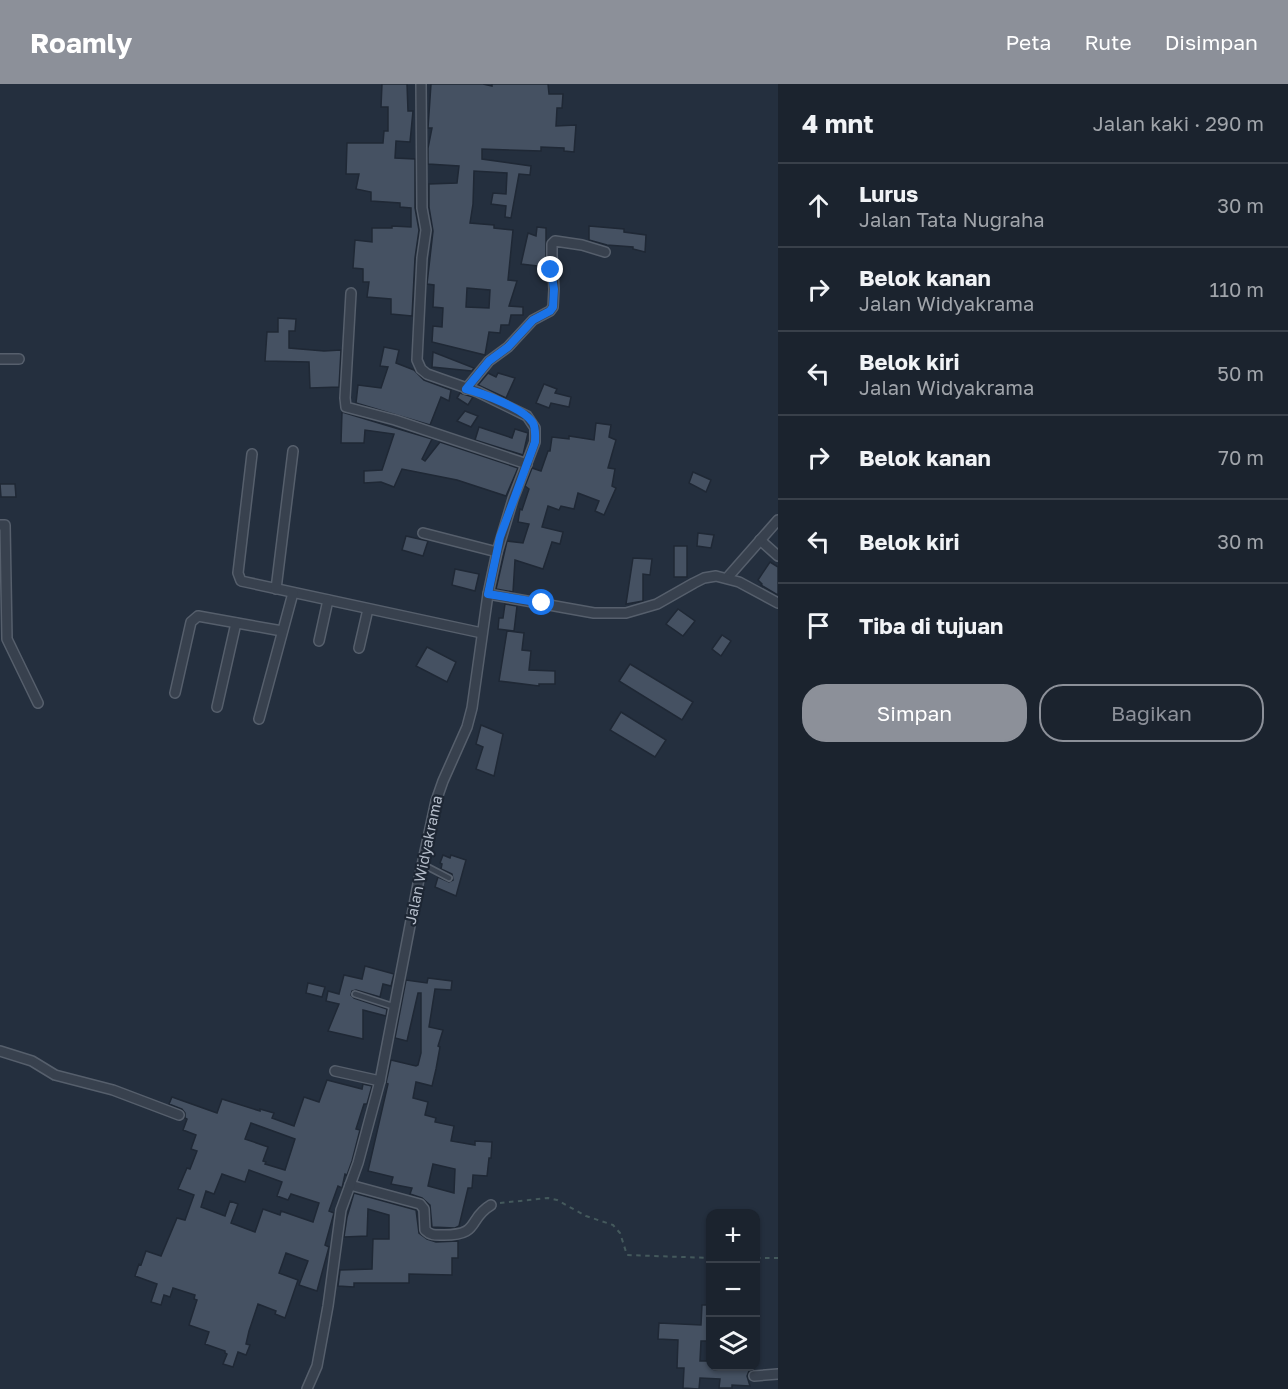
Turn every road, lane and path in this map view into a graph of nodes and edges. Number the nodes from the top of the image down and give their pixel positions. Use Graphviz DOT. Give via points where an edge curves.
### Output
graph roads {
  1 [pos="421,84"];
  2 [pos="605,252"];
  3 [pos="351,293"];
  4 [pos="0,359"];
  5 [pos="19,359"];
  6 [pos="466,389"];
  7 [pos="293,451"];
  8 [pos="252,454"];
  9 [pos="527,464"];
  10 [pos="778,520"];
  11 [pos="0,525"];
  12 [pos="423,533"];
  13 [pos="760,540"];
  14 [pos="497,552"];
  15 [pos="778,555"];
  16 [pos="728,578"];
  17 [pos="276,589"];
  18 [pos="293,592"];
  19 [pos="488,594"];
  20 [pos="328,600"];
  21 [pos="778,603"];
  22 [pos="368,609"];
  23 [pos="236,623"];
  24 [pos="282,632"];
  25 [pos="482,633"];
  26 [pos="319,641"];
  27 [pos="358,648"];
  28 [pos="175,693"];
  29 [pos="38,703"];
  30 [pos="217,707"];
  31 [pos="259,719"];
  32 [pos="422,864"];
  33 [pos="449,878"];
  34 [pos="355,994"];
  35 [pos="395,1007"];
  36 [pos="0,1051"];
  37 [pos="335,1071"];
  38 [pos="380,1081"];
  39 [pos="179,1115"];
  40 [pos="350,1185"];
  41 [pos="491,1205"];
  42 [pos="706,1258"];
  43 [pos="760,1258"];
  44 [pos="778,1258"];
  45 [pos="778,1374"];
  46 [pos="754,1376"];
  47 [pos="307,1389"];
  1 -- 6 [label="street, Jalan Widyakrama" via="422,208 426,230 417,360 427,374"];
  2 -- 6 [label="street" via="582,245 552,244 553,307 489,361"];
  3 -- 9 [label="street" via="346,406"];
  4 -- 5 [label="street"];
  6 -- 9 [label="street, Jalan Widyakrama" via="532,421 535,442"];
  7 -- 17 [label="street"];
  8 -- 17 [label="street" via="239,577 246,583"];
  9 -- 14 [label="street, Jalan Widyakrama"];
  10 -- 13 [label="street"];
  11 -- 29 [label="street" via="5,525 7,639"];
  12 -- 14 [label="street"];
  13 -- 15 [label="street"];
  13 -- 16 [label="street"];
  14 -- 19 [label="street, Jalan Widyakrama"];
  16 -- 19 [label="street" via="704,578 657,604 611,614"];
  16 -- 21 [label="street"];
  17 -- 18 [label="street"];
  18 -- 20 [label="street"];
  18 -- 24 [label="street"];
  19 -- 25 [label="street, Jalan Widyakrama"];
  20 -- 22 [label="street"];
  20 -- 26 [label="street"];
  22 -- 25 [label="street"];
  22 -- 27 [label="street"];
  23 -- 24 [label="street"];
  23 -- 28 [label="street" via="194,618"];
  23 -- 30 [label="street"];
  24 -- 31 [label="street"];
  25 -- 32 [label="street, Jalan Widyakrama" via="468,727 436,801"];
  32 -- 33 [label="lane"];
  32 -- 35 [label="street, Jalan Widyakrama"];
  34 -- 35 [label="lane"];
  35 -- 38 [label="street, Jalan Widyakrama"];
  36 -- 39 [label="street" via="32,1061 55,1075 114,1090"];
  37 -- 38 [label="street"];
  38 -- 40 [label="street, Jalan Widyakrama"];
  40 -- 41 [label="street" via="420,1204 425,1230 434,1235 463,1234"];
  40 -- 47 [label="street, Jalan Widyakrama" via="341,1209 317,1366"];
  41 -- 42 [label="path" via="552,1198 613,1225 620,1233 627,1256"];
  43 -- 44 [label="path"];
  45 -- 46 [label="street"];
}
